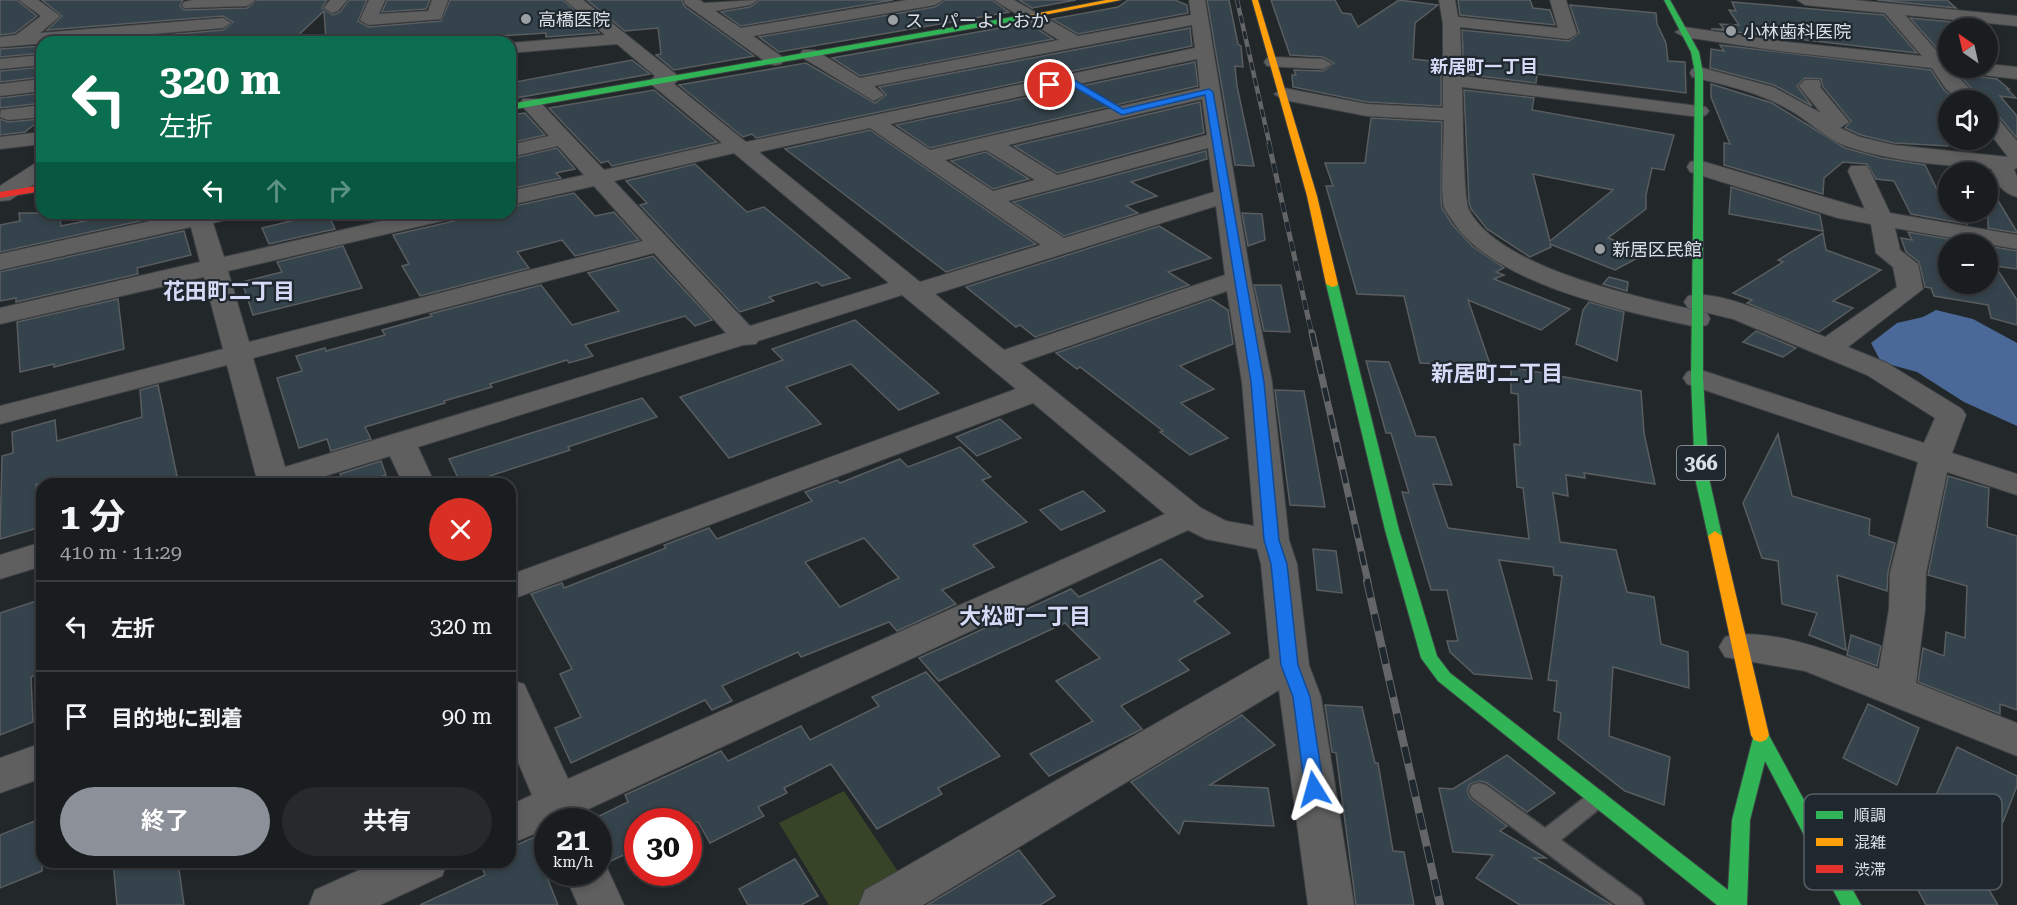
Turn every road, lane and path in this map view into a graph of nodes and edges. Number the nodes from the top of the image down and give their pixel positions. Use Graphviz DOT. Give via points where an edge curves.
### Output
graph roads {
  1 [pos="27,0"];
  2 [pos="247,0"];
  3 [pos="377,0"];
  4 [pos="440,0"];
  5 [pos="575,0"];
  6 [pos="750,0"];
  7 [pos="836,0"];
  8 [pos="935,0"];
  9 [pos="1002,0"];
  10 [pos="1118,0"];
  11 [pos="1255,0"];
  12 [pos="1558,0"];
  13 [pos="1667,0"];
  14 [pos="1806,0"];
  15 [pos="1962,0"];
  16 [pos="695,4"];
  17 [pos="172,6"];
  18 [pos="1890,8"];
  19 [pos="1199,9"];
  20 [pos="1448,10"];
  21 [pos="857,13"];
  22 [pos="69,14"];
  23 [pos="51,15"];
  24 [pos="1029,16"];
  25 [pos="1977,17"];
  26 [pos="1988,18"];
  27 [pos="1998,19"];
  28 [pos="2017,21"];
  29 [pos="223,23"];
  30 [pos="1684,32"];
  31 [pos="737,34"];
  32 [pos="60,36"];
  33 [pos="209,36"];
  34 [pos="36,38"];
  35 [pos="22,39"];
  36 [pos="620,39"];
  37 [pos="895,39"];
  38 [pos="0,42"];
  39 [pos="1075,42"];
  40 [pos="2017,42"];
  41 [pos="516,48"];
  42 [pos="1204,52"];
  43 [pos="809,54"];
  44 [pos="1938,59"];
  45 [pos="775,60"];
  46 [pos="36,61"];
  47 [pos="1273,62"];
  48 [pos="1938,63"];
  49 [pos="0,64"];
  50 [pos="1323,64"];
  51 [pos="1998,71"];
  52 [pos="1700,73"];
  53 [pos="2017,73"];
  54 [pos="1950,78"];
  55 [pos="665,80"];
  56 [pos="1452,80"];
  57 [pos="1071,81"];
  58 [pos="857,84"];
  59 [pos="1812,84"];
  60 [pos="36,86"];
  61 [pos="0,90"];
  62 [pos="1959,90"];
  63 [pos="1209,92"];
  64 [pos="1284,94"];
  65 [pos="520,105"];
  66 [pos="1700,111"];
  67 [pos="36,112"];
  68 [pos="1122,112"];
  69 [pos="8,114"];
  70 [pos="903,115"];
  71 [pos="1453,116"];
  72 [pos="874,122"];
  73 [pos="1998,136"];
  74 [pos="1844,137"];
  75 [pos="36,139"];
  76 [pos="563,139"];
  77 [pos="1217,139"];
  78 [pos="0,143"];
  79 [pos="990,143"];
  80 [pos="740,148"];
  81 [pos="516,150"];
  82 [pos="928,158"];
  83 [pos="2013,162"];
  84 [pos="1698,167"];
  85 [pos="1859,171"];
  86 [pos="36,173"];
  87 [pos="598,178"];
  88 [pos="1052,181"];
  89 [pos="36,189"];
  90 [pos="2017,190"];
  91 [pos="1,195"];
  92 [pos="1226,196"];
  93 [pos="516,197"];
  94 [pos="990,199"];
  95 [pos="190,219"];
  96 [pos="208,219"];
  97 [pos="421,219"];
  98 [pos="1882,221"];
  99 [pos="2017,242"];
  100 [pos="660,244"];
  101 [pos="1061,247"];
  102 [pos="0,262"];
  103 [pos="214,267"];
  104 [pos="1238,279"];
  105 [pos="910,289"];
  106 [pos="1697,311"];
  107 [pos="0,316"];
  108 [pos="746,338"];
  109 [pos="1828,348"];
  110 [pos="238,354"];
  111 [pos="998,362"];
  112 [pos="1697,378"];
  113 [pos="1036,392"];
  114 [pos="0,415"];
  115 [pos="401,444"];
  116 [pos="1935,458"];
  117 [pos="269,478"];
  118 [pos="290,478"];
  119 [pos="416,478"];
  120 [pos="2017,485"];
  121 [pos="1189,516"];
  122 [pos="1272,540"];
  123 [pos="36,556"];
  124 [pos="0,567"];
  125 [pos="516,586"];
  126 [pos="1738,647"];
  127 [pos="1290,665"];
  128 [pos="1895,692"];
  129 [pos="516,708"];
  130 [pos="1761,740"];
  131 [pos="2017,740"];
  132 [pos="36,762"];
  133 [pos="0,776"];
  134 [pos="1479,791"];
  135 [pos="1598,799"];
  136 [pos="559,808"];
  137 [pos="572,808"];
  138 [pos="534,819"];
  139 [pos="1804,819"];
  140 [pos="516,824"];
  141 [pos="1545,840"];
  142 [pos="413,868"];
  143 [pos="593,886"];
  144 [pos="1843,890"];
  145 [pos="332,905"];
  146 [pos="601,905"];
  147 [pos="882,905"];
  148 [pos="1331,905"];
  149 [pos="1633,905"];
  150 [pos="1732,905"];
  151 [pos="1737,905"];
  152 [pos="1851,905"];
  1 -- 23 [label="street"];
  2 -- 17 [label="street"];
  2 -- 29 [label="street"];
  3 -- 4 [label="street" via="368,20 435,15"];
  5 -- 36 [label="street"];
  6 -- 16 [label="street"];
  7 -- 21 [label="street"];
  8 -- 21 [label="street"];
  9 -- 24 [label="street"];
  10 -- 24 [label="main road"];
  11 -- 47 [label="main road"];
  12 -- 20 [label="street" via="1568,34"];
  13 -- 30 [label="main road, 366"];
  14 -- 18 [label="street"];
  15 -- 25 [label="street"];
  16 -- 31 [label="street"];
  18 -- 25 [label="street"];
  18 -- 44 [label="street"];
  19 -- 39 [label="street"];
  19 -- 42 [label="street"];
  20 -- 56 [label="street"];
  21 -- 31 [label="street"];
  21 -- 37 [label="street"];
  22 -- 23 [label="street"];
  23 -- 35 [label="street"];
  24 -- 37 [label="main road"];
  24 -- 39 [label="street"];
  25 -- 26 [label="street"];
  27 -- 28 [label="street"];
  27 -- 40 [label="street"];
  29 -- 32 [label="street"];
  29 -- 33 [label="street"];
  30 -- 48 [label="street"];
  30 -- 52 [label="main road, 366"];
  31 -- 45 [label="street"];
  34 -- 35 [label="street"];
  35 -- 38 [label="street"];
  36 -- 41 [label="street"];
  36 -- 55 [label="street"];
  37 -- 43 [label="main road"];
  39 -- 58 [label="street"];
  42 -- 57 [label="street"];
  42 -- 63 [label="street"];
  43 -- 45 [label="main road"];
  43 -- 58 [label="street"];
  45 -- 55 [label="main road"];
  46 -- 49 [label="street"];
  47 -- 50 [label="street"];
  47 -- 64 [label="main road"];
  51 -- 53 [label="street"];
  52 -- 66 [label="main road, 366"];
  52 -- 74 [label="street" via="1759,87 1805,110"];
  54 -- 62 [label="street"];
  55 -- 65 [label="main road"];
  55 -- 80 [label="street"];
  56 -- 66 [label="street"];
  56 -- 71 [label="street"];
  57 -- 68 [label="street"];
  57 -- 70 [label="street"];
  58 -- 70 [label="street"];
  59 -- 74 [label="street" via="1809,86 1840,124"];
  60 -- 61 [label="street"];
  63 -- 68 [label="street"];
  63 -- 77 [label="street"];
  64 -- 71 [label="street" via="1367,110"];
  64 -- 135 [label="main road" via="1387,508 1429,657 1444,677"];
  65 -- 76 [label="street"];
  66 -- 84 [label="main road, 366"];
  67 -- 69 [label="street"];
  68 -- 79 [label="street"];
  70 -- 72 [label="street"];
  71 -- 106 [label="street" via="1456,208 1482,241 1542,274 1656,311"];
  72 -- 80 [label="street"];
  72 -- 82 [label="street"];
  73 -- 83 [label="street"];
  74 -- 83 [label="street" via="1890,151"];
  75 -- 78 [label="street"];
  76 -- 81 [label="street"];
  76 -- 87 [label="street"];
  77 -- 88 [label="street"];
  77 -- 92 [label="street"];
  79 -- 82 [label="street"];
  79 -- 88 [label="street"];
  80 -- 87 [label="street"];
  80 -- 105 [label="street"];
  82 -- 94 [label="street"];
  83 -- 90 [label="street" via="2003,176"];
  84 -- 98 [label="street"];
  84 -- 106 [label="main road, 366"];
  85 -- 98 [label="street"];
  86 -- 91 [label="street"];
  87 -- 93 [label="street"];
  87 -- 100 [label="street"];
  88 -- 94 [label="street"];
  89 -- 91 [label="main road"];
  92 -- 101 [label="street"];
  92 -- 104 [label="street"];
  94 -- 101 [label="street"];
  95 -- 102 [label="street"];
  96 -- 103 [label="street"];
  97 -- 103 [label="street"];
  98 -- 99 [label="street"];
  98 -- 109 [label="street" via="1888,253 1905,264 1910,289"];
  100 -- 108 [label="street"];
  100 -- 110 [label="street"];
  101 -- 105 [label="street"];
  103 -- 107 [label="street"];
  103 -- 110 [label="street"];
  104 -- 111 [label="street"];
  104 -- 122 [label="street" via="1257,382"];
  105 -- 108 [label="street"];
  105 -- 111 [label="street"];
  106 -- 109 [label="street" via="1742,313"];
  106 -- 112 [label="main road, 366"];
  108 -- 115 [label="street"];
  109 -- 116 [label="street" via="1876,369 1951,415"];
  110 -- 114 [label="street"];
  110 -- 117 [label="street"];
  111 -- 113 [label="street"];
  112 -- 116 [label="street"];
  112 -- 126 [label="main road, 366" via="1702,478"];
  113 -- 121 [label="street"];
  113 -- 125 [label="street"];
  115 -- 118 [label="street"];
  115 -- 119 [label="street"];
  116 -- 120 [label="street"];
  116 -- 128 [label="street" via="1908,573"];
  121 -- 122 [label="street" via="1218,531"];
  121 -- 137 [label="street"];
  122 -- 127 [label="street" via="1279,564"];
  123 -- 124 [label="street"];
  126 -- 128 [label="street" via="1811,658"];
  126 -- 130 [label="main road, 366"];
  127 -- 147 [label="street"];
  127 -- 148 [label="street" via="1301,697"];
  128 -- 131 [label="street"];
  129 -- 136 [label="street"];
  130 -- 139 [label="main road, 366"];
  130 -- 151 [label="main road" via="1741,820"];
  132 -- 133 [label="street"];
  134 -- 141 [label="lane"];
  135 -- 141 [label="lane"];
  135 -- 150 [label="main road"];
  138 -- 140 [label="street"];
  141 -- 149 [label="lane"];
  142 -- 145 [label="street"];
  143 -- 146 [label="street"];
  144 -- 152 [label="main road, 366"];
}
